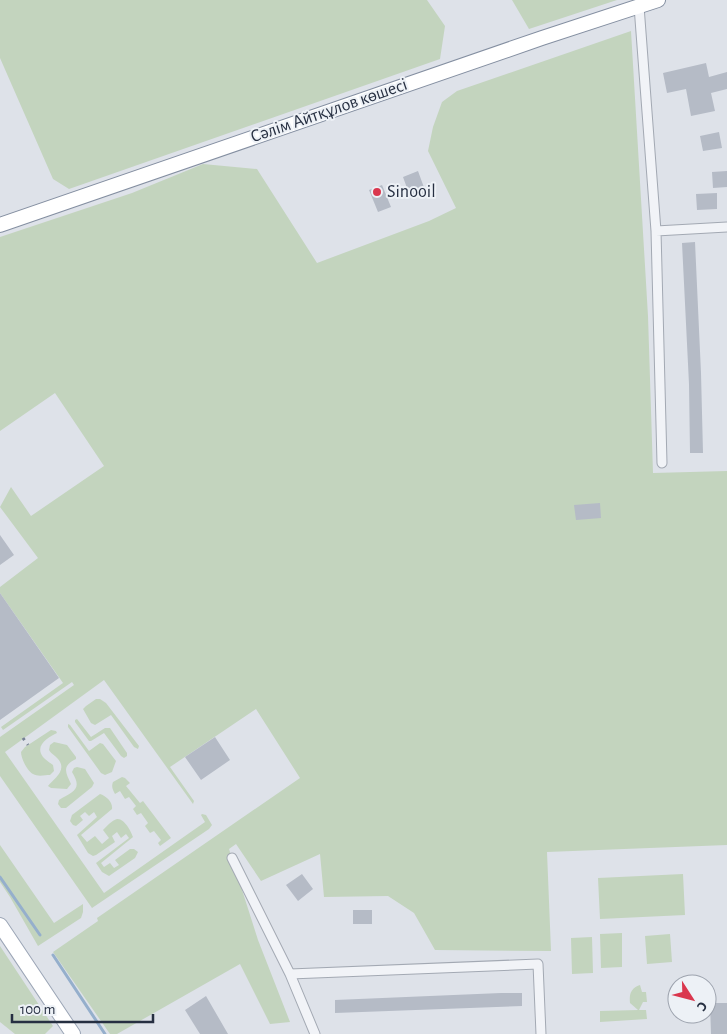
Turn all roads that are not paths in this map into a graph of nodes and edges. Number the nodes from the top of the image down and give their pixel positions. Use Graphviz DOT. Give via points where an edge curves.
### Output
graph roads {
  1 [pos="658,0"];
  2 [pos="639,6"];
  3 [pos="0,225"];
  4 [pos="727,227"];
  5 [pos="656,231"];
  6 [pos="662,463"];
  7 [pos="232,858"];
  8 [pos="0,925"];
  9 [pos="290,974"];
  10 [pos="70,1033"];
  11 [pos="315,1034"];
  12 [pos="541,1034"];
  1 -- 2 [label="main road, Сәлім Айтқұлов көшесі"];
  2 -- 3 [label="main road, Сәлім Айтқұлов көшесі"];
  2 -- 5 [label="street"];
  4 -- 5 [label="street"];
  5 -- 6 [label="street"];
  7 -- 9 [label="street"];
  8 -- 10 [label="main road"];
  9 -- 11 [label="street"];
  9 -- 12 [label="street" via="538,964"];
}
